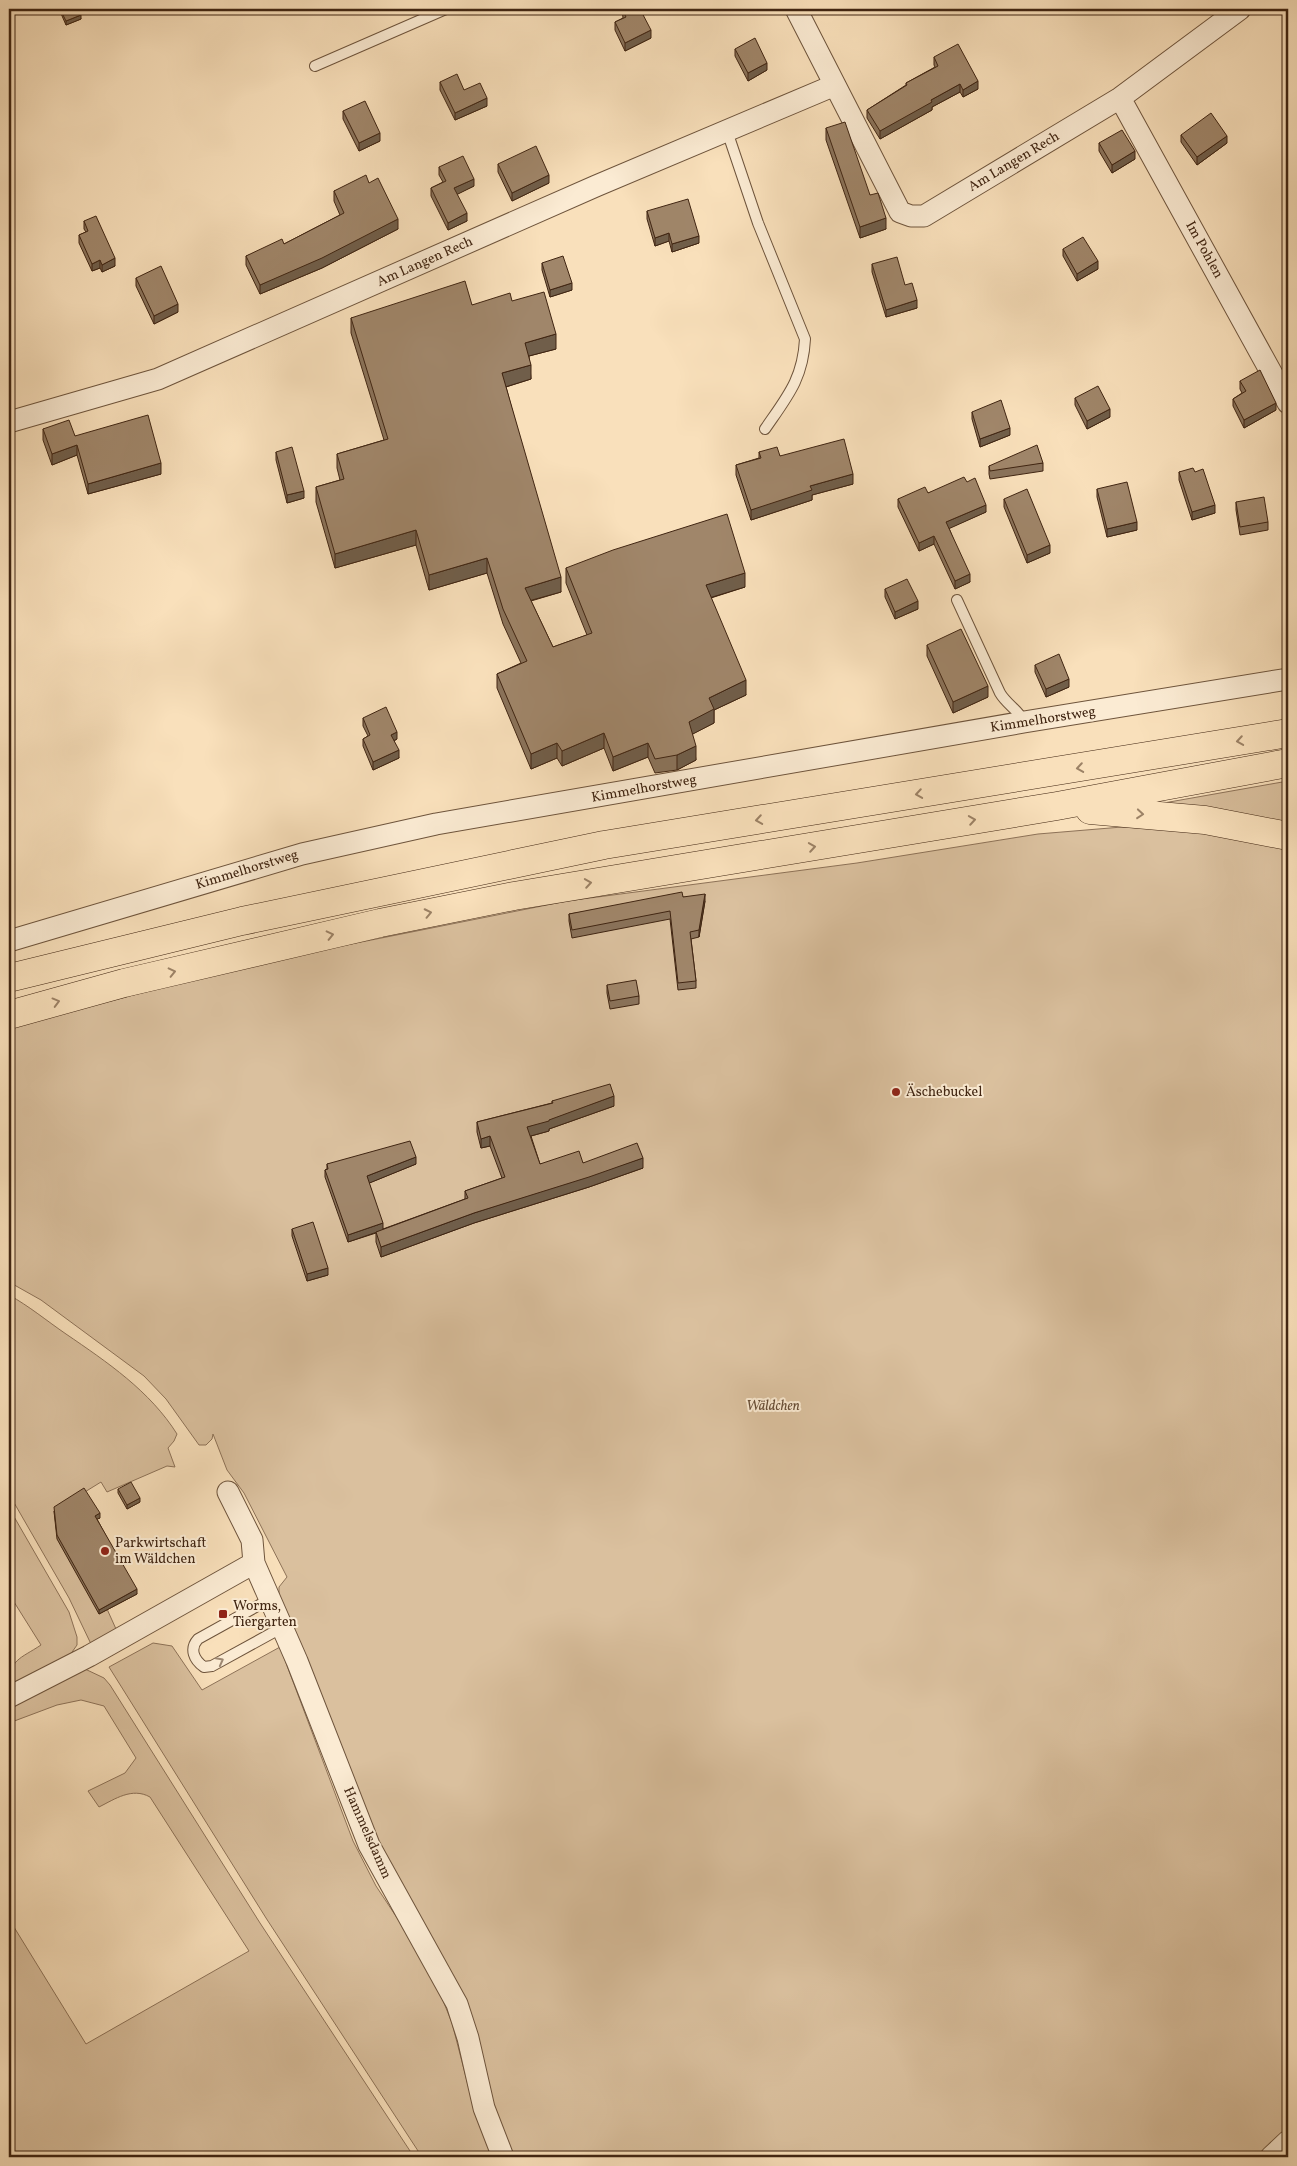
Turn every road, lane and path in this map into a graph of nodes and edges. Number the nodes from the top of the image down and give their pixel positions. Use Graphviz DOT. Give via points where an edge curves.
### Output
graph roads {
  1 [pos="446,9"];
  2 [pos="796,9"];
  3 [pos="1240,9"];
  4 [pos="315,66"];
  5 [pos="835,85"];
  6 [pos="1120,98"];
  7 [pos="727,131"];
  8 [pos="1288,403"];
  9 [pos="9,422"];
  10 [pos="765,429"];
  11 [pos="957,600"];
  12 [pos="1288,679"];
  13 [pos="1024,722"];
  14 [pos="1288,733"];
  15 [pos="1288,763"];
  16 [pos="1057,806"];
  17 [pos="1288,836"];
  18 [pos="9,942"];
  19 [pos="9,978"];
  20 [pos="9,1015"];
  21 [pos="228,1492"];
  22 [pos="254,1562"];
  23 [pos="270,1599"];
  24 [pos="283,1627"];
  25 [pos="9,1697"];
  26 [pos="1288,2141"];
  27 [pos="503,2157"];
  28 [pos="1271,2157"];
  1 -- 4 [label="lane"];
  2 -- 5 [label="street, Am Langen Rech"];
  3 -- 6 [label="street, Am Langen Rech"];
  5 -- 6 [label="street, Am Langen Rech" via="900,212 912,216 924,216"];
  5 -- 7 [label="street, Am Langen Rech"];
  6 -- 8 [label="street, Im Pohlen"];
  7 -- 9 [label="street, Am Langen Rech" via="158,379"];
  7 -- 10 [label="lane" via="758,223 805,339 804,360 798,377"];
  11 -- 13 [label="lane" via="1003,699 1021,715"];
  12 -- 13 [label="street, Kimmelhorstweg"];
  13 -- 18 [label="street, Kimmelhorstweg" via="436,824 302,854"];
  14 -- 19 [label="highway, one-way" via="604,845 242,920"];
  15 -- 16 [label="highway"];
  16 -- 17 [label="highway, one-way" via="1205,820"];
  20 -- 16 [label="highway, one-way" via="380,923 514,896"];
  21 -- 22 [label="street, Hammelsdamm" via="252,1540"];
  22 -- 23 [label="street, Hammelsdamm"];
  22 -- 25 [label="street" via="89,1656"];
  23 -- 24 [label="street, Hammelsdamm"];
  23 -- 24 [label="lane, one-way" via="198,1640 193,1645 193,1652 204,1667 212,1666"];
  24 -- 27 [label="street, Hammelsdamm" via="369,1845 457,2004 484,2108"];
  26 -- 28 [label="street"];
}
